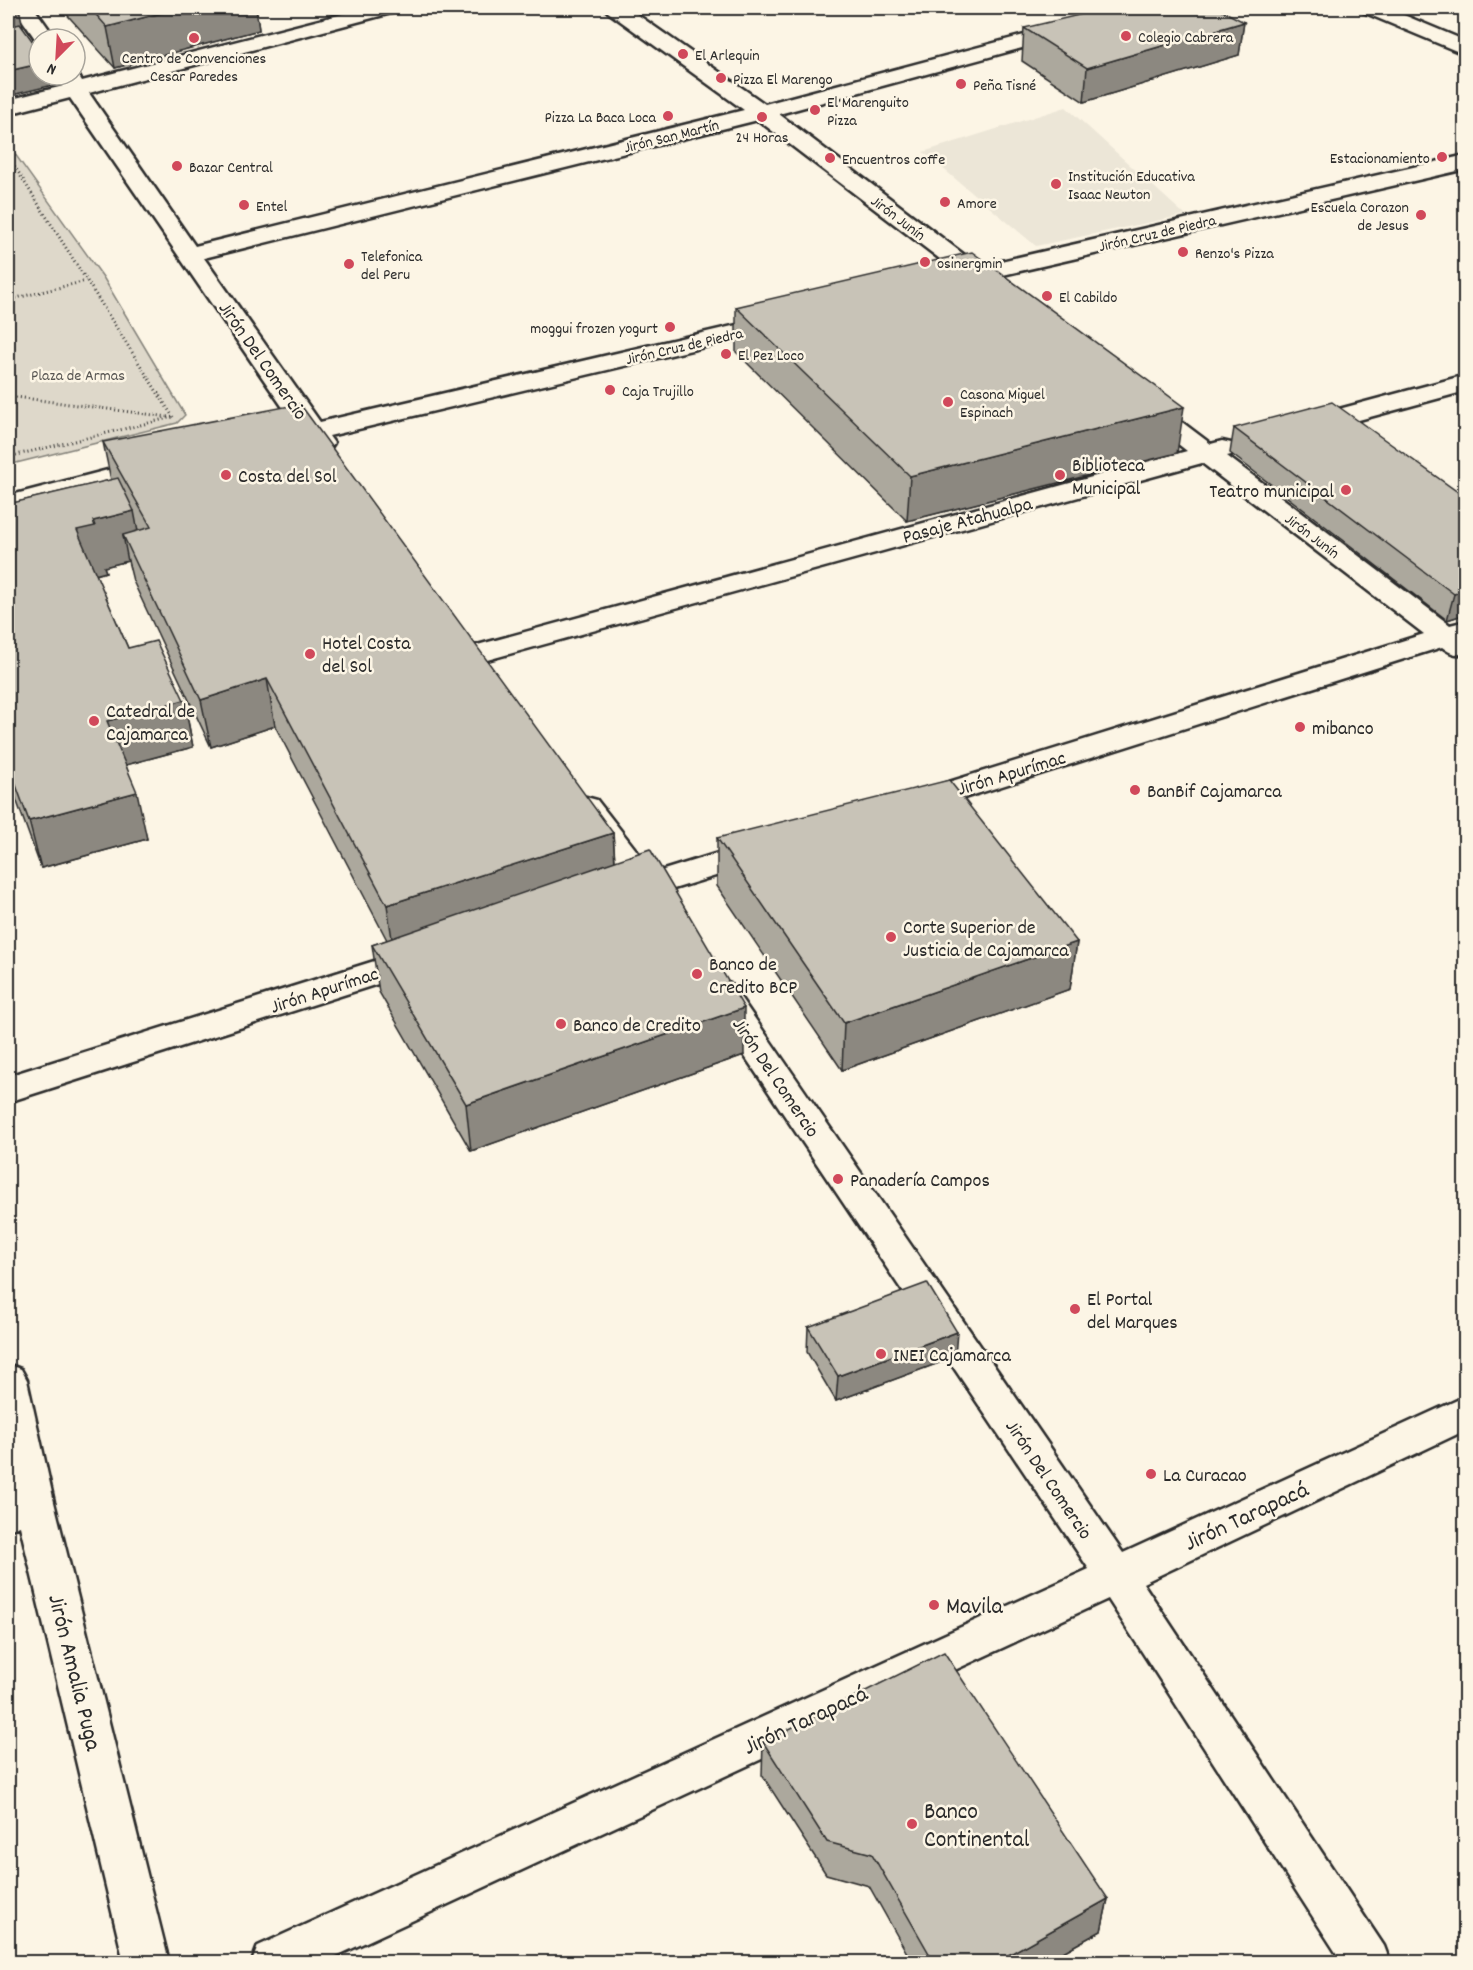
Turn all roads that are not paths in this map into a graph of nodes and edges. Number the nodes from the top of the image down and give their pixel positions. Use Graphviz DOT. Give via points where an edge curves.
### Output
graph roads {
  1 [pos="24,8"];
  2 [pos="388,8"];
  3 [pos="615,8"];
  4 [pos="1148,8"];
  5 [pos="1370,8"];
  6 [pos="37,27"];
  7 [pos="1466,49"];
  8 [pos="87,80"];
  9 [pos="63,87"];
  10 [pos="76,87"];
  11 [pos="8,107"];
  12 [pos="762,112"];
  13 [pos="1466,162"];
  14 [pos="191,254"];
  15 [pos="975,274"];
  16 [pos="928,288"];
  17 [pos="1012,302"];
  18 [pos="800,318"];
  19 [pos="1466,383"];
  20 [pos="1123,388"];
  21 [pos="313,432"];
  22 [pos="1285,432"];
  23 [pos="275,441"];
  24 [pos="1240,444"];
  25 [pos="1206,453"];
  26 [pos="174,462"];
  27 [pos="340,471"];
  28 [pos="8,504"];
  29 [pos="449,627"];
  30 [pos="1459,639"];
  31 [pos="469,656"];
  32 [pos="491,684"];
  33 [pos="569,785"];
  34 [pos="887,811"];
  35 [pos="784,843"];
  36 [pos="648,886"];
  37 [pos="602,901"];
  38 [pos="668,916"];
  39 [pos="442,951"];
  40 [pos="701,965"];
  41 [pos="8,1089"];
  42 [pos="8,1380"];
  43 [pos="1466,1412"];
  44 [pos="21,1508"];
  45 [pos="1116,1576"];
  46 [pos="147,1962"];
  47 [pos="274,1962"];
  48 [pos="1368,1962"];
  1 -- 6 [label="street"];
  2 -- 8 [label="street"];
  3 -- 12 [label="street, Jirón Junín"];
  4 -- 12 [label="street, Jirón San Martín"];
  5 -- 7 [label="street"];
  9 -- 11 [label="street"];
  10 -- 14 [label="street, Jirón Del Comercio"];
  12 -- 14 [label="street, Jirón San Martín"];
  12 -- 15 [label="street, Jirón Junín"];
  13 -- 15 [label="street, Jirón Cruz de Piedra"];
  14 -- 21 [label="street, Jirón Del Comercio"];
  15 -- 16 [label="street, Jirón Cruz de Piedra"];
  15 -- 17 [label="street, Jirón Junín"];
  18 -- 21 [label="street, Jirón Cruz de Piedra"];
  19 -- 22 [label="street"];
  20 -- 25 [label="street, Jirón Junín"];
  21 -- 23 [label="street, Jirón Cruz de Piedra"];
  21 -- 27 [label="street, Jirón Del Comercio"];
  24 -- 25 [label="street, Pasaje Atahualpa"];
  25 -- 30 [label="street, Jirón Junín"];
  25 -- 31 [label="street, Pasaje Atahualpa"];
  26 -- 28 [label="street"];
  29 -- 31 [label="street"];
  30 -- 34 [label="street, Jirón Apurímac"];
  31 -- 32 [label="street"];
  33 -- 36 [label="street"];
  35 -- 36 [label="street"];
  36 -- 37 [label="street"];
  36 -- 38 [label="street"];
  39 -- 41 [label="street, Jirón Apurímac"];
  40 -- 45 [label="street, Jirón Del Comercio"];
  42 -- 44 [label="street, Jirón Amalia Puga"];
  43 -- 45 [label="street, Jirón Tarapacá"];
  44 -- 46 [label="street, Jirón Amalia Puga"];
  45 -- 47 [label="street, Jirón Tarapacá"];
  45 -- 48 [label="street, Jirón Del Comercio"];
}
